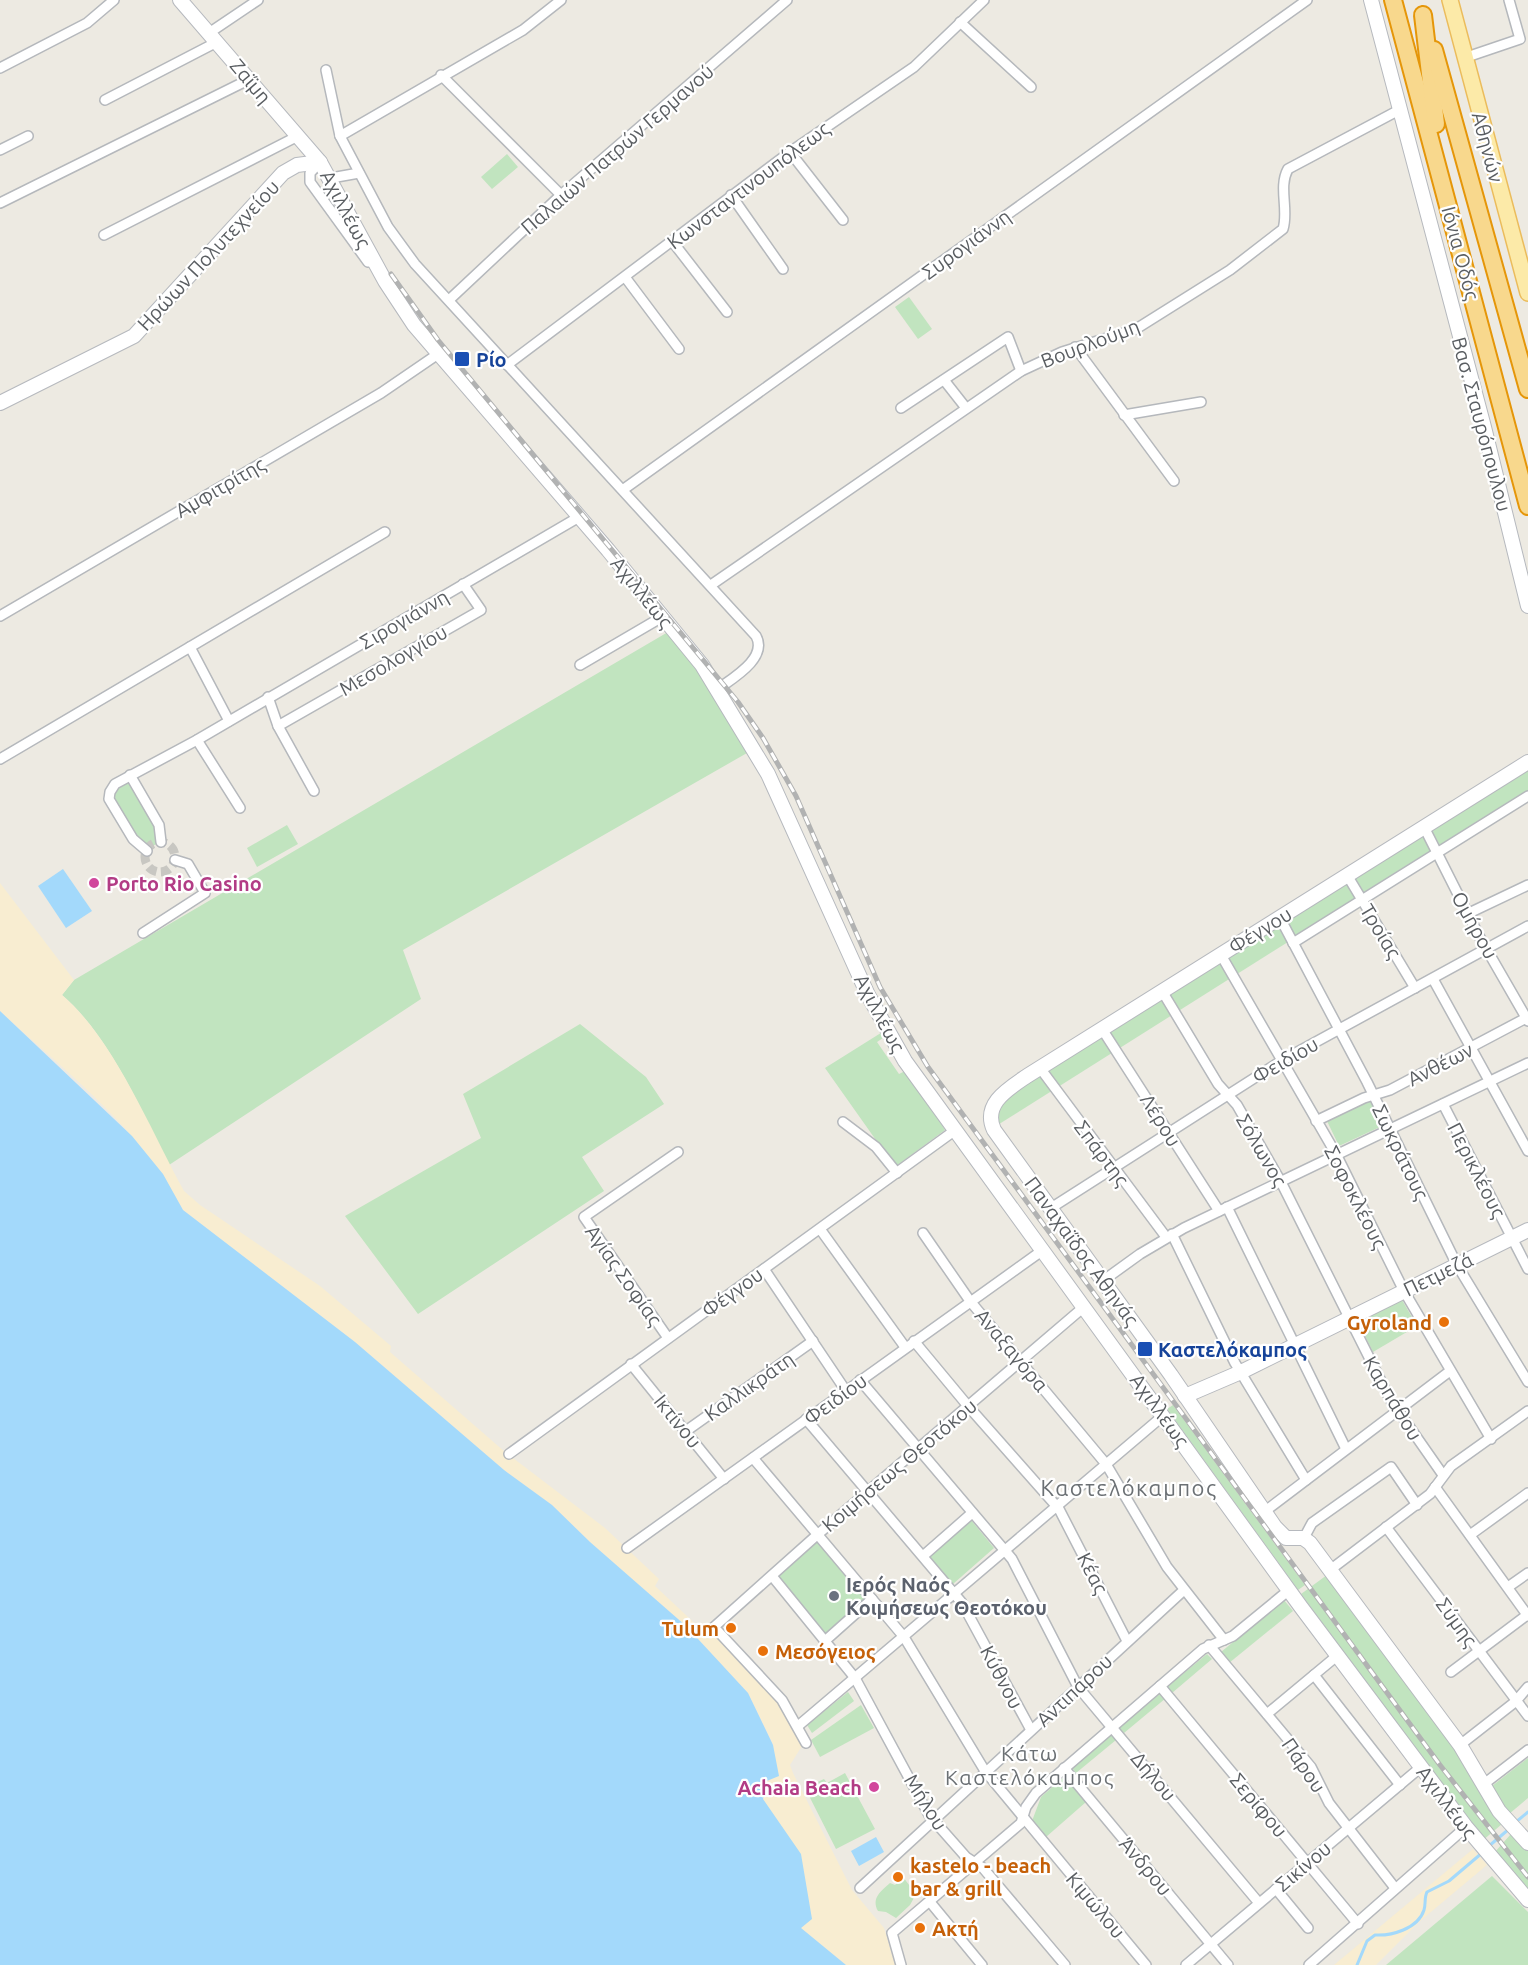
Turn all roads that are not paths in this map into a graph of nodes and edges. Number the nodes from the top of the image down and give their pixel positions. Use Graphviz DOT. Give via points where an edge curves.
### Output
graph roads {
  1 [pos="114,0"];
  2 [pos="180,0"];
  3 [pos="258,0"];
  4 [pos="561,0"];
  5 [pos="787,0"];
  6 [pos="984,0"];
  7 [pos="1307,0"];
  8 [pos="1371,0"];
  9 [pos="1393,0"];
  10 [pos="1450,0"];
  11 [pos="1509,0"];
  12 [pos="1421,8"];
  13 [pos="960,22"];
  14 [pos="213,37"];
  15 [pos="1464,58"];
  16 [pos="0,68"];
  17 [pos="326,70"];
  18 [pos="441,75"];
  19 [pos="250,79"];
  20 [pos="1031,87"];
  21 [pos="105,100"];
  22 [pos="1401,109"];
  23 [pos="28,136"];
  24 [pos="298,136"];
  25 [pos="340,136"];
  26 [pos="0,150"];
  27 [pos="790,152"];
  28 [pos="320,162"];
  29 [pos="359,173"];
  30 [pos="331,177"];
  31 [pos="561,195"];
  32 [pos="731,195"];
  33 [pos="0,203"];
  34 [pos="843,220"];
  35 [pos="104,235"];
  36 [pos="672,241"];
  37 [pos="783,269"];
  38 [pos="382,275"];
  39 [pos="625,277"];
  40 [pos="1528,293"];
  41 [pos="449,300"];
  42 [pos="727,312"];
  43 [pos="1076,347"];
  44 [pos="679,349"];
  45 [pos="438,354"];
  46 [pos="507,365"];
  47 [pos="1021,371"];
  48 [pos="944,381"];
  49 [pos="1528,389"];
  50 [pos="1201,402"];
  51 [pos="0,403"];
  52 [pos="901,408"];
  53 [pos="966,408"];
  54 [pos="1124,415"];
  55 [pos="1528,472"];
  56 [pos="1174,481"];
  57 [pos="624,489"];
  58 [pos="1528,506"];
  59 [pos="579,518"];
  60 [pos="385,532"];
  61 [pos="463,584"];
  62 [pos="711,585"];
  63 [pos="1528,606"];
  64 [pos="0,616"];
  65 [pos="662,617"];
  66 [pos="190,647"];
  67 [pos="580,664"];
  68 [pos="718,689"];
  69 [pos="268,697"];
  70 [pos="229,721"];
  71 [pos="278,726"];
  72 [pos="197,740"];
  73 [pos="0,759"];
  74 [pos="1528,762"];
  75 [pos="130,775"];
  76 [pos="314,791"];
  77 [pos="1528,796"];
  78 [pos="240,808"];
  79 [pos="1424,827"];
  80 [pos="161,842"];
  81 [pos="147,851"];
  82 [pos="1437,854"];
  83 [pos="175,860"];
  84 [pos="1347,875"];
  85 [pos="1528,885"];
  86 [pos="1363,900"];
  87 [pos="1467,914"];
  88 [pos="1280,918"];
  89 [pos="1528,926"];
  90 [pos="143,933"];
  91 [pos="1293,943"];
  92 [pos="1487,949"];
  93 [pos="1221,955"];
  94 [pos="1433,979"];
  95 [pos="1415,988"];
  96 [pos="1162,991"];
  97 [pos="1527,1018"];
  98 [pos="1102,1029"];
  99 [pos="1339,1029"];
  100 [pos="1471,1048"];
  101 [pos="1281,1061"];
  102 [pos="1528,1064"];
  103 [pos="1040,1068"];
  104 [pos="1489,1082"];
  105 [pos="1227,1095"];
  106 [pos="1373,1095"];
  107 [pos="994,1102"];
  108 [pos="1443,1104"];
  109 [pos="1316,1121"];
  110 [pos="843,1122"];
  111 [pos="1389,1129"];
  112 [pos="954,1131"];
  113 [pos="1168,1131"];
  114 [pos="1528,1151"];
  115 [pos="678,1152"];
  116 [pos="1336,1154"];
  117 [pos="1113,1168"];
  118 [pos="897,1173"];
  119 [pos="1281,1182"];
  120 [pos="1051,1208"];
  121 [pos="1223,1209"];
  122 [pos="820,1229"];
  123 [pos="1528,1230"];
  124 [pos="922,1233"];
  125 [pos="1169,1236"];
  126 [pos="1511,1238"];
  127 [pos="1043,1250"];
  128 [pos="1457,1265"];
  129 [pos="764,1269"];
  130 [pos="1528,1269"];
  131 [pos="1104,1280"];
  132 [pos="1402,1288"];
  133 [pos="970,1301"];
  134 [pos="1085,1306"];
  135 [pos="1349,1318"];
  136 [pos="668,1338"];
  137 [pos="813,1341"];
  138 [pos="914,1341"];
  139 [pos="1295,1345"];
  140 [pos="905,1347"];
  141 [pos="1021,1361"];
  142 [pos="631,1364"];
  143 [pos="1450,1371"];
  144 [pos="1241,1372"];
  145 [pos="860,1380"];
  146 [pos="1528,1382"];
  147 [pos="846,1391"];
  148 [pos="1185,1396"];
  149 [pos="968,1406"];
  150 [pos="1397,1411"];
  151 [pos="1528,1411"];
  152 [pos="1164,1415"];
  153 [pos="806,1419"];
  154 [pos="686,1431"];
  155 [pos="1491,1439"];
  156 [pos="1346,1449"];
  157 [pos="917,1450"];
  158 [pos="509,1454"];
  159 [pos="753,1458"];
  160 [pos="1106,1464"];
  161 [pos="1443,1476"];
  162 [pos="724,1479"];
  163 [pos="1306,1480"];
  164 [pos="1435,1487"];
  165 [pos="868,1492"];
  166 [pos="1528,1493"];
  167 [pos="1057,1505"];
  168 [pos="1417,1505"];
  169 [pos="1264,1512"];
  170 [pos="972,1513"];
  171 [pos="1386,1527"];
  172 [pos="818,1535"];
  173 [pos="1470,1535"];
  174 [pos="1304,1538"];
  175 [pos="627,1548"];
  176 [pos="1004,1551"];
  177 [pos="923,1556"];
  178 [pos="1330,1570"];
  179 [pos="1528,1573"];
  180 [pos="772,1576"];
  181 [pos="1508,1587"];
  182 [pos="1184,1590"];
  183 [pos="1289,1590"];
  184 [pos="955,1594"];
  185 [pos="872,1599"];
  186 [pos="1528,1615"];
  187 [pos="904,1637"];
  188 [pos="826,1640"];
  189 [pos="1224,1640"];
  190 [pos="1127,1641"];
  191 [pos="1209,1645"];
  192 [pos="1478,1652"];
  193 [pos="1338,1655"];
  194 [pos="1451,1672"];
  195 [pos="1314,1674"];
  196 [pos="855,1677"];
  197 [pos="1160,1686"];
  198 [pos="1078,1687"];
  199 [pos="1528,1687"];
  200 [pos="1515,1702"];
  201 [pos="1267,1714"];
  202 [pos="1528,1716"];
  203 [pos="798,1726"];
  204 [pos="1112,1726"];
  205 [pos="1031,1730"];
  206 [pos="806,1743"];
  207 [pos="1460,1745"];
  208 [pos="1528,1750"];
  209 [pos="1421,1767"];
  210 [pos="1064,1768"];
  211 [pos="985,1772"];
  212 [pos="1484,1784"];
  213 [pos="1400,1785"];
  214 [pos="1011,1803"];
  215 [pos="1026,1807"];
  216 [pos="1024,1818"];
  217 [pos="933,1819"];
  218 [pos="1466,1827"];
  219 [pos="1349,1828"];
  220 [pos="1528,1843"];
  221 [pos="1307,1862"];
  222 [pos="975,1863"];
  223 [pos="1395,1887"];
  224 [pos="860,1888"];
  225 [pos="1276,1889"];
  226 [pos="1528,1900"];
  227 [pos="930,1902"];
  228 [pos="1259,1903"];
  229 [pos="1358,1924"];
  230 [pos="1308,1928"];
  231 [pos="1211,1944"];
  232 [pos="901,1965"];
  233 [pos="982,1965"];
  234 [pos="1065,1965"];
  235 [pos="1146,1965"];
  236 [pos="1186,1965"];
  237 [pos="1228,1965"];
  238 [pos="1309,1965"];
  1 -- 16 [label="street" via="87,23"];
  2 -- 14 [label="street, Ζαΐμη"];
  3 -- 14 [label="street"];
  4 -- 18 [label="street" via="523,30"];
  5 -- 31 [label="street, Παλαιών Πατρών Γερμανού"];
  6 -- 13 [label="street, Κωνσταντινουπόλεως"];
  7 -- 57 [label="street, Συρογιάννη"];
  8 -- 22 [label="street, Βασ. Σταυρόπουλου"];
  9 -- 58 [label="highway, Ιόνια Οδός"];
  10 -- 15 [label="main road, Αθηνών"];
  11 -- 15 [label="street" via="1520,39"];
  12 -- 49 [label="highway, Ιόνια Οδός"];
  12 -- 55 [label="highway, Ιόνια Οδός" via="1439,140"];
  13 -- 20 [label="street"];
  13 -- 27 [label="street, Κωνσταντινουπόλεως" via="914,67"];
  14 -- 19 [label="street, Ζαΐμη"];
  14 -- 21 [label="street"];
  15 -- 40 [label="main road, Αθηνών"];
  17 -- 25 [label="street"];
  18 -- 25 [label="street"];
  18 -- 31 [label="street"];
  19 -- 24 [label="street, Ζαΐμη"];
  19 -- 33 [label="street"];
  22 -- 43 [label="street, Βουρλούμη" via="1288,169 1284,178 1284,226 1271,240 1223,275 1136,328"];
  22 -- 63 [label="street, Βασ. Σταυρόπουλου"];
  23 -- 26 [label="street"];
  24 -- 28 [label="street, Ζαΐμη"];
  24 -- 35 [label="street"];
  25 -- 29 [label="street"];
  27 -- 32 [label="street, Κωνσταντινουπόλεως"];
  27 -- 34 [label="street"];
  28 -- 30 [label="street, Αχιλλέως"];
  28 -- 38 [label="street" via="309,174 311,184 374,271"];
  28 -- 51 [label="street, Ηρώων Πολυτεχνείου" via="297,165 283,173 134,336"];
  29 -- 30 [label="street"];
  29 -- 41 [label="street" via="396,238"];
  30 -- 38 [label="street, Αχιλλέως"];
  31 -- 41 [label="street, Παλαιών Πατρών Γερμανού"];
  32 -- 36 [label="street, Κωνσταντινουπόλεως"];
  32 -- 37 [label="street"];
  36 -- 39 [label="street, Κωνσταντινουπόλεως"];
  36 -- 42 [label="street"];
  38 -- 45 [label="street, Αχιλλέως"];
  39 -- 44 [label="street"];
  39 -- 46 [label="street, Κωνσταντινουπόλεως"];
  41 -- 46 [label="street"];
  43 -- 47 [label="street, Βουρλούμη"];
  43 -- 54 [label="street"];
  45 -- 59 [label="street, Αχιλλέως"];
  45 -- 64 [label="street, Αμφιτρίτης" via="371,400"];
  46 -- 57 [label="street"];
  47 -- 48 [label="street" via="1008,337"];
  47 -- 53 [label="street, Βουρλούμη"];
  48 -- 52 [label="street"];
  48 -- 53 [label="street"];
  50 -- 54 [label="street"];
  53 -- 62 [label="street, Βουρλούμη"];
  54 -- 56 [label="street"];
  57 -- 62 [label="street"];
  59 -- 61 [label="street, Σιρογιάννη"];
  59 -- 65 [label="street, Αχιλλέως"];
  60 -- 66 [label="street"];
  61 -- 69 [label="street, Σιρογιάννη"];
  61 -- 71 [label="street, Μεσολογγίου" via="481,610"];
  62 -- 68 [label="street" via="759,643 756,657"];
  65 -- 67 [label="street"];
  65 -- 68 [label="street, Αχιλλέως"];
  66 -- 70 [label="street"];
  66 -- 73 [label="street"];
  68 -- 112 [label="street, Αχιλλέως" via="768,774 881,1021"];
  69 -- 70 [label="street, Σιρογιάννη"];
  69 -- 71 [label="street"];
  70 -- 72 [label="street, Σιρογιάννη"];
  71 -- 76 [label="street"];
  72 -- 75 [label="street, Σιρογιάννη"];
  72 -- 78 [label="street"];
  74 -- 79 [label="street, Φέγγου"];
  75 -- 80 [label="street" via="159,825"];
  75 -- 81 [label="street, Σιρογιάννη" via="115,784 108,797 134,839"];
  77 -- 82 [label="street"];
  79 -- 82 [label="street, Ομήρου"];
  79 -- 84 [label="street, Φέγγου"];
  82 -- 86 [label="street"];
  82 -- 87 [label="street, Ομήρου"];
  83 -- 90 [label="street" via="188,864 205,892"];
  84 -- 86 [label="street, Τροίας"];
  84 -- 88 [label="street, Φέγγου"];
  85 -- 87 [label="street"];
  86 -- 91 [label="street"];
  86 -- 95 [label="street, Τροίας"];
  87 -- 92 [label="street, Ομήρου"];
  88 -- 91 [label="street, Σωκράτους"];
  88 -- 93 [label="street, Φέγγου"];
  89 -- 92 [label="street, Φειδίου"];
  91 -- 99 [label="street, Σωκράτους"];
  92 -- 94 [label="street, Φειδίου"];
  92 -- 97 [label="street, Ομήρου"];
  93 -- 96 [label="street, Φέγγου"];
  93 -- 101 [label="street, Σοφοκλέους"];
  94 -- 95 [label="street, Φειδίου"];
  94 -- 100 [label="street"];
  95 -- 99 [label="street, Φειδίου"];
  96 -- 98 [label="street, Φέγγου"];
  96 -- 105 [label="street, Σόλωνος"];
  97 -- 100 [label="street, Ανθέων"];
  98 -- 103 [label="street, Φέγγου"];
  98 -- 113 [label="street, Λέρου"];
  99 -- 101 [label="street, Φειδίου"];
  99 -- 106 [label="street, Σωκράτους"];
  100 -- 104 [label="street"];
  100 -- 106 [label="street, Ανθέων"];
  101 -- 105 [label="street, Φειδίου"];
  101 -- 109 [label="street, Σοφοκλέους"];
  102 -- 104 [label="street"];
  103 -- 107 [label="street, Φέγγου"];
  103 -- 117 [label="street, Σπάρτης"];
  104 -- 108 [label="street"];
  104 -- 114 [label="street"];
  105 -- 113 [label="street, Φειδίου"];
  105 -- 119 [label="street, Σόλωνος" via="1237,1105"];
  106 -- 109 [label="street, Ανθέων"];
  106 -- 111 [label="street, Σωκράτους"];
  107 -- 120 [label="street, Παναχαΐδος Αθηνάς" via="994,1130"];
  108 -- 111 [label="street"];
  108 -- 126 [label="street, Περικλέους"];
  109 -- 116 [label="street, Σοφοκλέους"];
  110 -- 118 [label="street" via="876,1147"];
  111 -- 116 [label="street"];
  111 -- 128 [label="street, Σωκράτους"];
  112 -- 118 [label="street, Φέγγου"];
  112 -- 127 [label="street, Αχιλλέως"];
  113 -- 117 [label="street, Φειδίου"];
  113 -- 121 [label="street, Λέρου"];
  115 -- 136 [label="street, Αγίας Σοφίας" via="584,1217"];
  116 -- 119 [label="street"];
  116 -- 132 [label="street, Σοφοκλέους"];
  117 -- 120 [label="street, Φειδίου"];
  117 -- 125 [label="street, Σπάρτης"];
  118 -- 122 [label="street, Φέγγου"];
  119 -- 121 [label="street"];
  119 -- 135 [label="street, Σόλωνος"];
  120 -- 131 [label="street, Παναχαΐδος Αθηνάς"];
  121 -- 125 [label="street"];
  121 -- 139 [label="street, Λέρου"];
  122 -- 129 [label="street, Φέγγου"];
  122 -- 140 [label="street"];
  123 -- 126 [label="street, Πετμεζά"];
  124 -- 133 [label="street, Αναξαγόρα"];
  125 -- 131 [label="street"];
  125 -- 144 [label="street, Σπάρτης"];
  126 -- 128 [label="street, Πετμεζά"];
  126 -- 130 [label="street, Περικλέους"];
  127 -- 133 [label="street, Φειδίου"];
  127 -- 134 [label="street, Αχιλλέως"];
  128 -- 132 [label="street, Πετμεζά"];
  128 -- 146 [label="street, Σωκράτους"];
  129 -- 136 [label="street, Φέγγου"];
  129 -- 137 [label="street"];
  131 -- 148 [label="street, Παναχαΐδος Αθηνάς"];
  132 -- 135 [label="street, Πετμεζά"];
  132 -- 143 [label="street, Σοφοκλέους"];
  133 -- 138 [label="street, Φειδίου"];
  133 -- 141 [label="street, Αναξαγόρα"];
  134 -- 141 [label="street, Κοιμήσεως Θεοτόκου"];
  134 -- 152 [label="street, Αχιλλέως"];
  135 -- 139 [label="street, Πετμεζά"];
  135 -- 150 [label="street, Καρπάθου"];
  136 -- 142 [label="street, Φέγγου"];
  137 -- 147 [label="street"];
  137 -- 154 [label="street, Καλλικράτη"];
  138 -- 140 [label="street, Φειδίου"];
  138 -- 149 [label="street, Κέας"];
  139 -- 144 [label="street, Πετμεζά"];
  139 -- 156 [label="street"];
  140 -- 145 [label="street, Φειδίου"];
  141 -- 149 [label="street, Κοιμήσεως Θεοτόκου"];
  141 -- 160 [label="street, Αναξαγόρα"];
  142 -- 154 [label="street, Ικτίνου"];
  142 -- 158 [label="street, Φέγγου"];
  143 -- 150 [label="street"];
  143 -- 155 [label="street, Σοφοκλέους"];
  144 -- 148 [label="street, Πετμεζά"];
  144 -- 163 [label="street, Σπάρτης"];
  145 -- 147 [label="street, Φειδίου"];
  145 -- 157 [label="street, Δήλου"];
  147 -- 153 [label="street, Φειδίου"];
  148 -- 169 [label="street, Παναχαΐδος Αθηνάς"];
  149 -- 157 [label="street, Κοιμήσεως Θεοτόκου"];
  149 -- 167 [label="street, Κέας"];
  150 -- 156 [label="street"];
  150 -- 161 [label="street, Καρπάθου"];
  151 -- 155 [label="street"];
  152 -- 160 [label="street"];
  152 -- 183 [label="street, Αχιλλέως"];
  153 -- 159 [label="street, Φειδίου"];
  153 -- 165 [label="street, Κύθνου"];
  154 -- 162 [label="street, Ικτίνου"];
  155 -- 161 [label="street" via="1451,1466"];
  156 -- 163 [label="street"];
  157 -- 165 [label="street, Κοιμήσεως Θεοτόκου"];
  157 -- 170 [label="street, Δήλου"];
  159 -- 162 [label="street, Φειδίου"];
  159 -- 172 [label="street, Κιμώλου"];
  160 -- 167 [label="street"];
  160 -- 182 [label="street"];
  161 -- 164 [label="street"];
  162 -- 175 [label="street, Φειδίου"];
  163 -- 169 [label="street"];
  164 -- 168 [label="street"];
  164 -- 173 [label="street"];
  165 -- 172 [label="street, Κοιμήσεως Θεοτόκου"];
  165 -- 177 [label="street, Κύθνου"];
  166 -- 173 [label="street"];
  167 -- 176 [label="street"];
  167 -- 190 [label="street, Κέας"];
  168 -- 171 [label="street"];
  168 -- 174 [label="street" via="1391,1467 1312,1523"];
  169 -- 174 [label="street, Παναχαΐδος Αθηνάς" via="1281,1535"];
  170 -- 176 [label="street, Δήλου"];
  170 -- 177 [label="street"];
  171 -- 178 [label="street"];
  171 -- 192 [label="street, Σύμης"];
  172 -- 180 [label="street, Κοιμήσεως Θεοτόκου"];
  172 -- 185 [label="street, Κιμώλου"];
  173 -- 181 [label="street"];
  174 -- 178 [label="street, Αχιλλέως"];
  176 -- 184 [label="street"];
  176 -- 198 [label="street, Δήλου" via="1012,1559"];
  177 -- 184 [label="street, Κύθνου"];
  178 -- 207 [label="street, Αχιλλέως"];
  179 -- 181 [label="street"];
  180 -- 188 [label="street, Μήλου"];
  180 -- 203 [label="street, Κοιμήσεως Θεοτόκου" via="714,1627 782,1700"];
  181 -- 186 [label="street"];
  182 -- 189 [label="street"];
  182 -- 190 [label="street, Αντιπάρου"];
  183 -- 189 [label="street"];
  183 -- 193 [label="street, Αχιλλέως"];
  184 -- 187 [label="street"];
  184 -- 205 [label="street, Κύθνου"];
  185 -- 187 [label="street, Κιμώλου"];
  185 -- 188 [label="street"];
  186 -- 192 [label="street"];
  187 -- 196 [label="street"];
  187 -- 211 [label="street, Κιμώλου"];
  188 -- 196 [label="street, Μήλου"];
  189 -- 191 [label="street"];
  190 -- 198 [label="street, Αντιπάρου"];
  191 -- 197 [label="street"];
  191 -- 201 [label="street, Πάρου"];
  192 -- 194 [label="street"];
  192 -- 200 [label="street, Σύμης"];
  193 -- 195 [label="street"];
  193 -- 209 [label="street, Αχιλλέως"];
  195 -- 201 [label="street"];
  195 -- 213 [label="street"];
  196 -- 203 [label="street"];
  196 -- 217 [label="street, Μήλου"];
  197 -- 204 [label="street"];
  197 -- 221 [label="street, Σερίφου"];
  198 -- 204 [label="street, Δήλου"];
  198 -- 205 [label="street, Αντιπάρου"];
  199 -- 200 [label="street"];
  200 -- 202 [label="street, Σύμης"];
  200 -- 207 [label="street"];
  201 -- 219 [label="street, Πάρου" via="1311,1767 1325,1797"];
  203 -- 206 [label="street"];
  204 -- 210 [label="street"];
  204 -- 228 [label="street, Δήλου"];
  205 -- 211 [label="street, Αντιπάρου"];
  207 -- 212 [label="street, Αχιλλέως"];
  208 -- 212 [label="street"];
  209 -- 213 [label="street, Σικίνου"];
  209 -- 218 [label="street, Αχιλλέως"];
  210 -- 215 [label="street"];
  210 -- 231 [label="street, Άνδρου"];
  211 -- 214 [label="street, Κιμώλου"];
  211 -- 217 [label="street, Αντιπάρου"];
  212 -- 220 [label="street, Αχιλλέως" via="1507,1821"];
  213 -- 219 [label="street, Σικίνου"];
  214 -- 215 [label="street"];
  214 -- 216 [label="street, Κιμώλου"];
  215 -- 216 [label="street"];
  216 -- 222 [label="street"];
  216 -- 235 [label="street, Κιμώλου"];
  217 -- 222 [label="street, Μήλου"];
  217 -- 224 [label="street, Αντιπάρου"];
  218 -- 223 [label="street"];
  218 -- 226 [label="street, Αχιλλέως"];
  219 -- 221 [label="street, Σικίνου"];
  219 -- 223 [label="street, Πάρου"];
  221 -- 225 [label="street, Σικίνου"];
  221 -- 229 [label="street, Σερίφου"];
  222 -- 227 [label="street"];
  222 -- 234 [label="street, Μήλου"];
  223 -- 229 [label="street"];
  225 -- 228 [label="street, Σικίνου"];
  225 -- 230 [label="street"];
  227 -- 232 [label="street" via="891,1935"];
  227 -- 233 [label="street"];
  228 -- 231 [label="street, Σικίνου"];
  229 -- 238 [label="street"];
  231 -- 236 [label="street, Σικίνου"];
  231 -- 237 [label="street, Άνδρου"];
}
